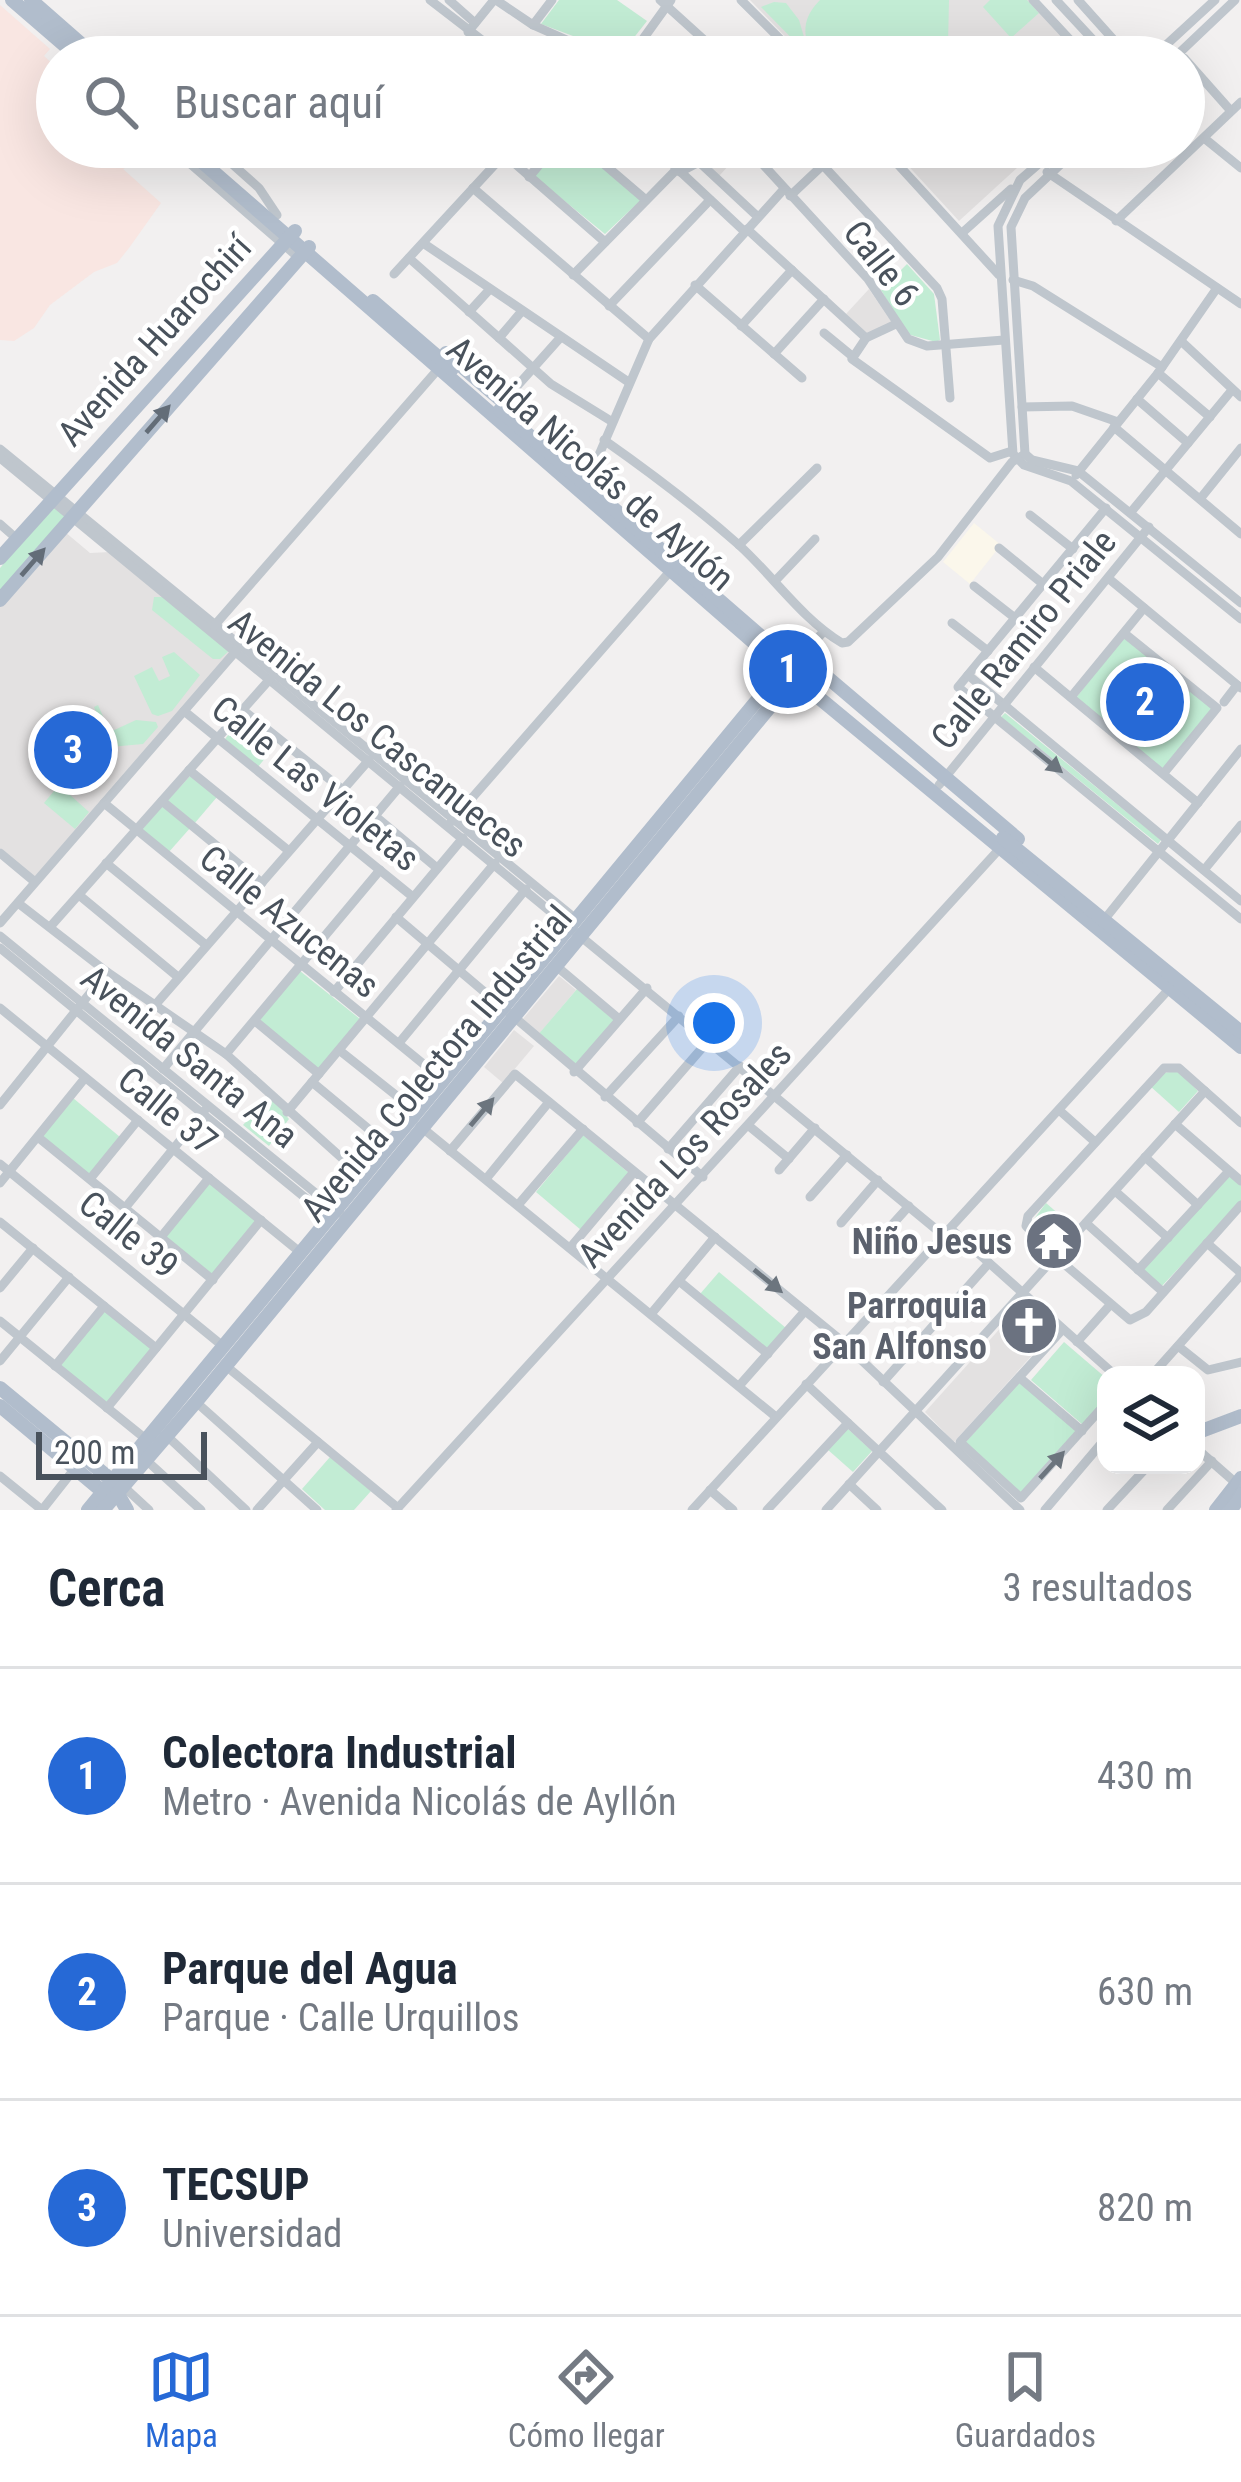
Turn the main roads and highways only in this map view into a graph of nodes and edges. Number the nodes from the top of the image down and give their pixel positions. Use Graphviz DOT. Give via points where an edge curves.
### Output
graph roads {
  1 [pos="12,0"];
  2 [pos="31,0"];
  3 [pos="54,36"];
  4 [pos="72,36"];
  5 [pos="209,168"];
  6 [pos="215,168"];
  7 [pos="230,186"];
  8 [pos="288,237"];
  9 [pos="305,252"];
  10 [pos="441,366"];
  11 [pos="586,485"];
  12 [pos="0,557"];
  13 [pos="671,571"];
  14 [pos="0,600"];
  15 [pos="768,643"];
  16 [pos="789,671"];
  17 [pos="848,716"];
  18 [pos="942,781"];
  19 [pos="1004,844"];
  20 [pos="1018,870"];
  21 [pos="1037,871"];
  22 [pos="1068,881"];
  23 [pos="1106,917"];
  24 [pos="578,927"];
  25 [pos="1170,988"];
  26 [pos="507,1013"];
  27 [pos="1241,1020"];
  28 [pos="1241,1032"];
  29 [pos="1241,1047"];
  30 [pos="1241,1058"];
  31 [pos="416,1120"];
  32 [pos="338,1218"];
  33 [pos="0,1388"];
  34 [pos="191,1397"];
  35 [pos="0,1406"];
  36 [pos="1241,1416"];
  37 [pos="1205,1430"];
  38 [pos="1240,1488"];
  39 [pos="115,1498"];
  40 [pos="88,1510"];
  41 [pos="1216,1510"];
  42 [pos="1231,1510"];
  1 -- 3 [label="main road"];
  2 -- 4 [label="main road"];
  5 -- 7 [label="main road, Avenida Nicolás de Ayllón"];
  6 -- 7 [label="main road, Avenida Nicolás de Ayllón"];
  7 -- 8 [label="main road, Avenida Nicolás de Ayllón"];
  7 -- 8 [label="main road, Avenida Nicolás de Ayllón" via="277,215"];
  8 -- 9 [label="main road, Avenida Nicolás de Ayllón"];
  8 -- 12 [label="main road, Avenida Huarochirí"];
  9 -- 10 [label="main road, Avenida Nicolás de Ayllón"];
  9 -- 10 [label="main road, Avenida Nicolás de Ayllón" via="365,294"];
  14 -- 9 [label="main road, Avenida Huarochirí, one-way"];
  10 -- 11 [label="main road, Avenida Nicolás de Ayllón"];
  10 -- 11 [label="main road, Avenida Nicolás de Ayllón" via="500,405"];
  10 -- 13 [label="main road, Avenida Nicolás de Ayllón"];
  11 -- 13 [label="main road, Avenida Nicolás de Ayllón"];
  11 -- 15 [label="main road" via="753,621"];
  13 -- 15 [label="main road, Avenida Nicolás de Ayllón"];
  13 -- 16 [label="main road, Avenida Nicolás de Ayllón"];
  15 -- 16 [label="main road, Avenida Nicolás de Ayllón"];
  16 -- 17 [label="main road, Avenida Nicolás de Ayllón"];
  16 -- 18 [label="main road, Avenida Nicolás de Ayllón" via="814,666"];
  16 -- 19 [label="main road, Avenida Nicolás de Ayllón"];
  16 -- 24 [label="main road, Avenida Colectora Industrial"];
  17 -- 18 [label="main road, Avenida Nicolás de Ayllón"];
  17 -- 19 [label="main road, Avenida Nicolás de Ayllón"];
  18 -- 19 [label="main road, Avenida Nicolás de Ayllón"];
  19 -- 20 [label="main road, Avenida Nicolás de Ayllón"];
  19 -- 21 [label="main road, Avenida Nicolás de Ayllón"];
  19 -- 22 [label="main road, Avenida Nicolás de Ayllón"];
  20 -- 21 [label="main road"];
  20 -- 25 [label="main road, Avenida Nicolás de Ayllón"];
  21 -- 22 [label="main road"];
  21 -- 23 [label="main road, Avenida Nicolás de Ayllón"];
  21 -- 25 [label="main road, Avenida Nicolás de Ayllón"];
  22 -- 23 [label="main road, Avenida Nicolás de Ayllón"];
  23 -- 25 [label="main road, Avenida Nicolás de Ayllón"];
  23 -- 27 [label="main road, Avenida Nicolás de Ayllón"];
  24 -- 26 [label="main road, Avenida Colectora Industrial"];
  24 -- 26 [label="main road, Avenida Colectora Industrial" via="555,965"];
  25 -- 28 [label="main road, Avenida Nicolás de Ayllón"];
  25 -- 29 [label="main road, Avenida Nicolás de Ayllón"];
  25 -- 30 [label="main road"];
  26 -- 31 [label="main road, Avenida Colectora Industrial"];
  26 -- 31 [label="main road, Avenida Colectora Industrial"];
  31 -- 32 [label="main road, Avenida Colectora Industrial"];
  31 -- 32 [label="main road, Avenida Colectora Industrial"];
  32 -- 34 [label="main road, Avenida Colectora Industrial" via="301,1253"];
  32 -- 34 [label="main road, Avenida Colectora Industrial" via="226,1366"];
  33 -- 39 [label="main road"];
  34 -- 39 [label="main road, Avenida Colectora Industrial"];
  34 -- 39 [label="main road, Avenida Colectora Industrial" via="146,1440"];
  35 -- 39 [label="main road"];
  36 -- 37 [label="main road"];
  38 -- 41 [label="main road"];
  38 -- 42 [label="main road"];
  39 -- 40 [label="main road"];
}
